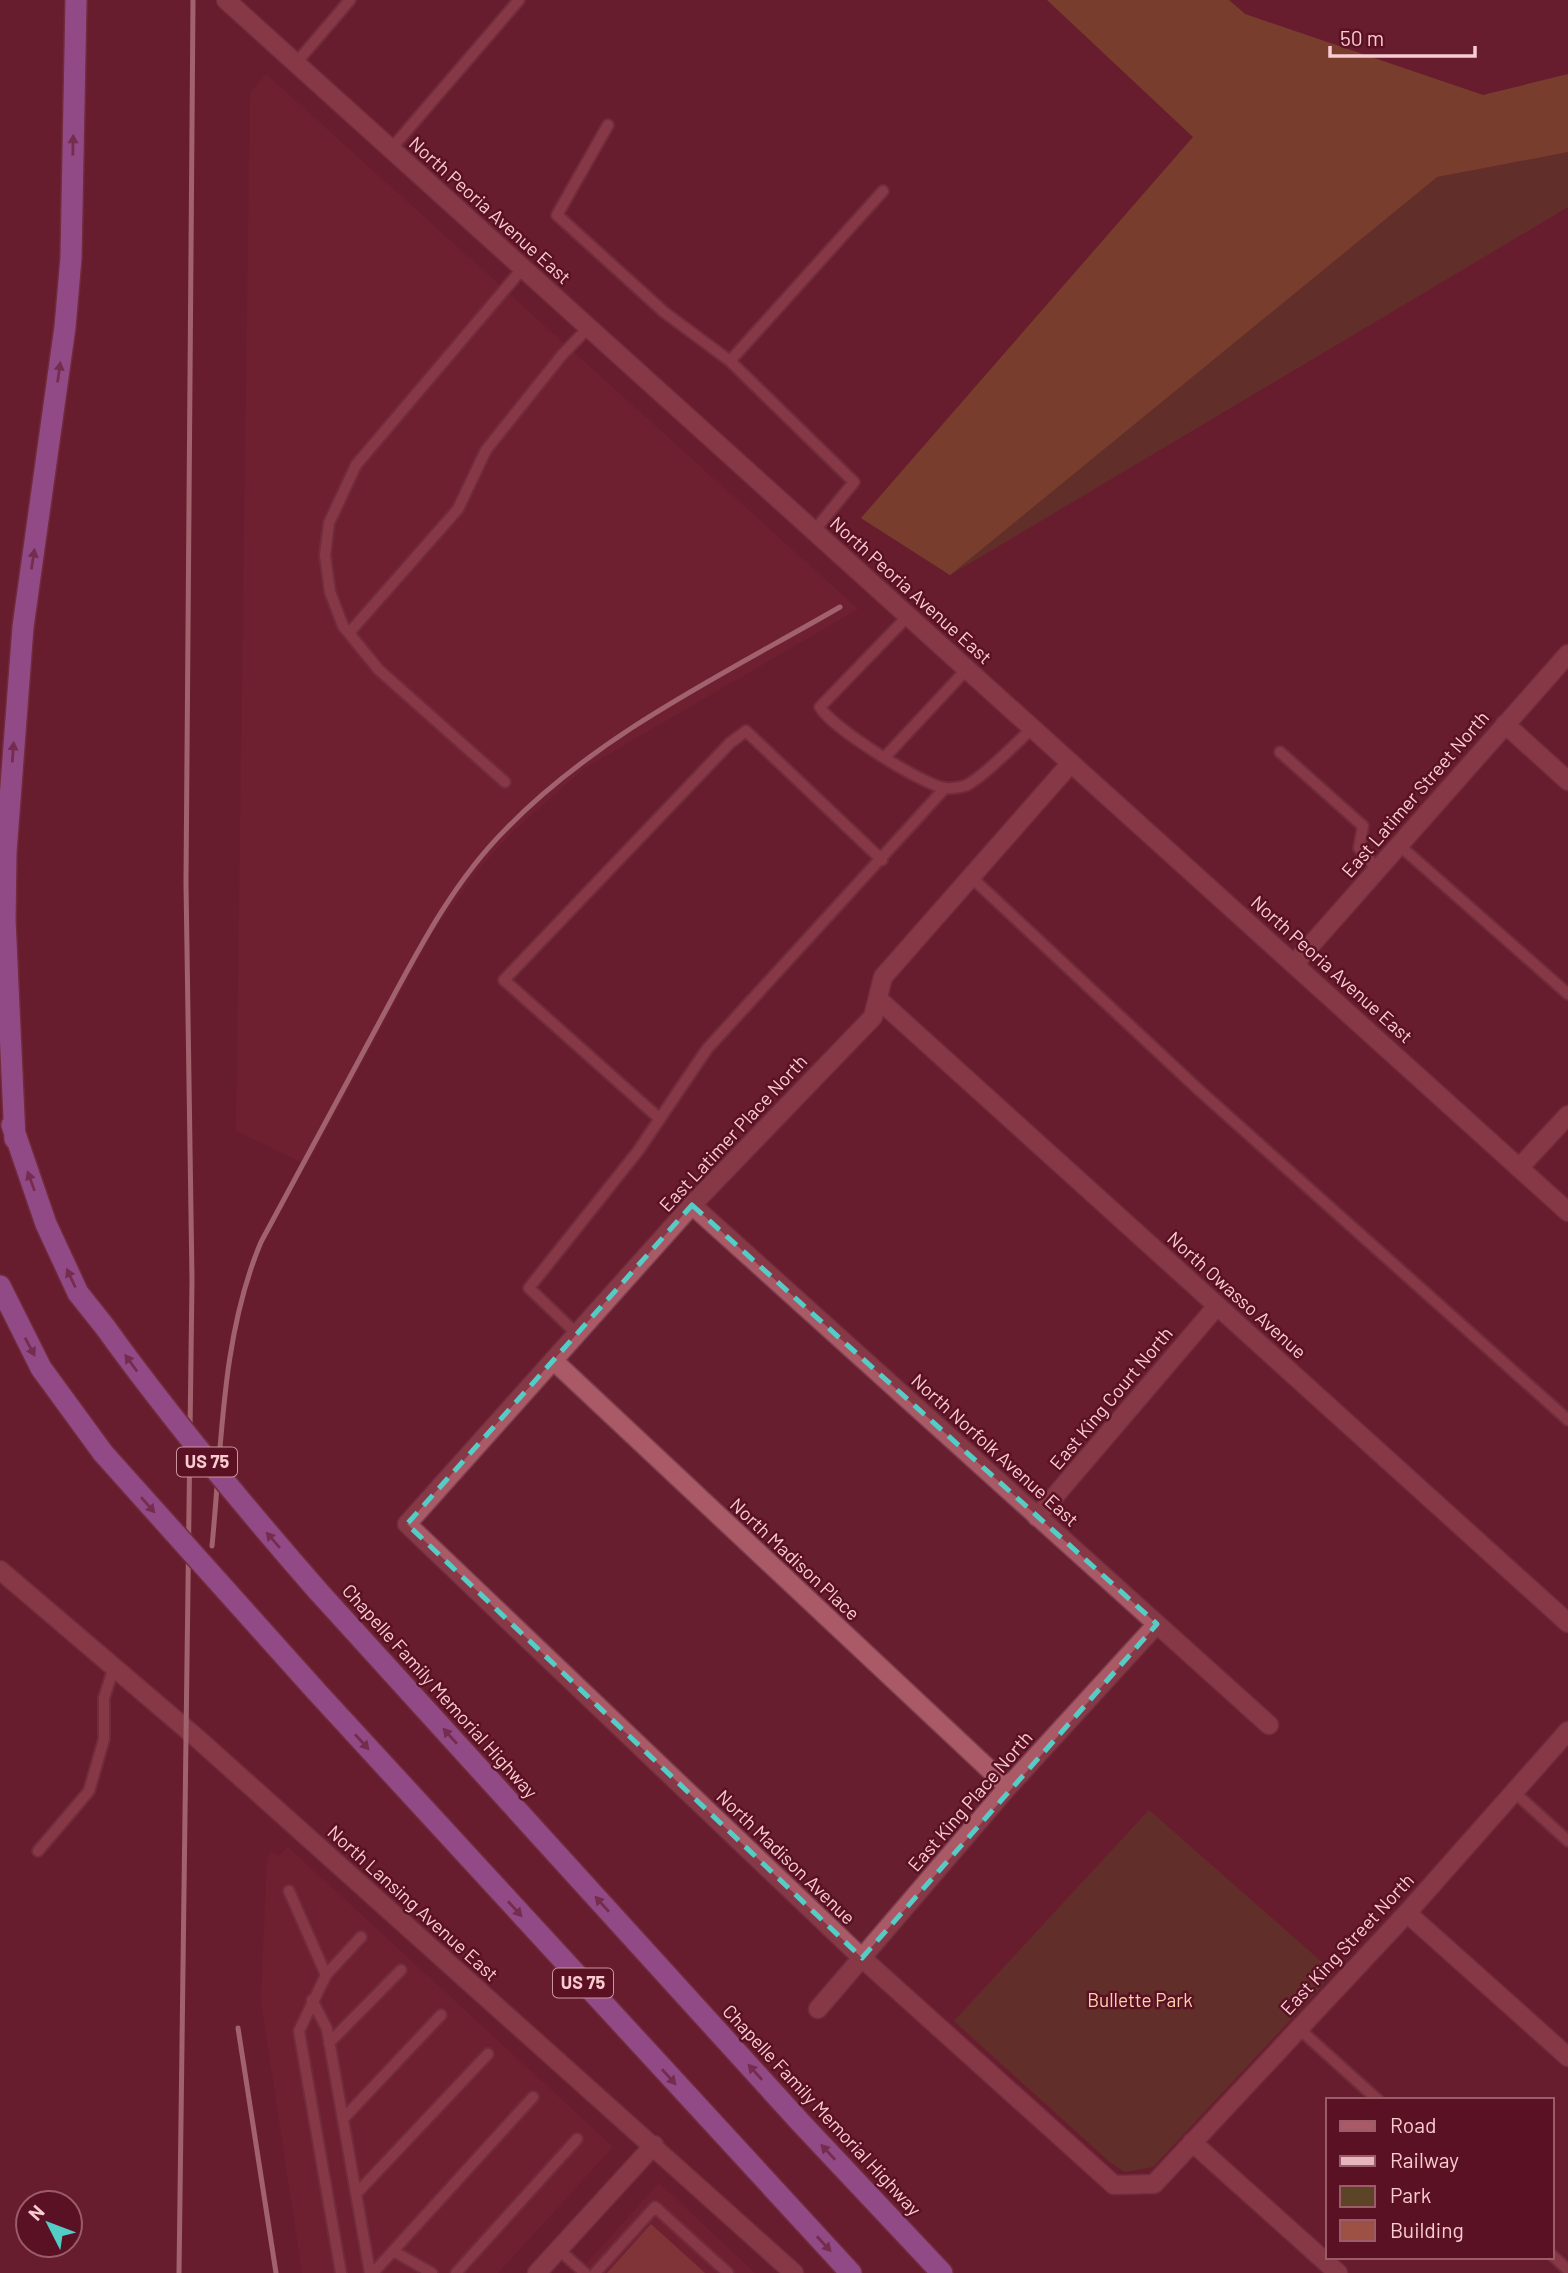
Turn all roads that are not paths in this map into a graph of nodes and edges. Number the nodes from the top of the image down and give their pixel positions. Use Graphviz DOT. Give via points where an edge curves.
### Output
graph roads {
  1 [pos="226,0"];
  2 [pos="350,0"];
  3 [pos="519,0"];
  4 [pos="77,3"];
  5 [pos="296,63"];
  6 [pos="608,125"];
  7 [pos="391,149"];
  8 [pos="883,191"];
  9 [pos="523,268"];
  10 [pos="588,328"];
  11 [pos="730,361"];
  12 [pos="814,531"];
  13 [pos="908,616"];
  14 [pos="349,633"];
  15 [pos="1568,654"];
  16 [pos="967,670"];
  17 [pos="1505,724"];
  18 [pos="1032,728"];
  19 [pos="1280,751"];
  20 [pos="885,757"];
  21 [pos="1071,763"];
  22 [pos="1568,781"];
  23 [pos="505,782"];
  24 [pos="945,788"];
  25 [pos="1399,845"];
  26 [pos="883,860"];
  27 [pos="1377,869"];
  28 [pos="971,877"];
  29 [pos="1295,963"];
  30 [pos="1568,994"];
  31 [pos="878,999"];
  32 [pos="0,1079"];
  33 [pos="1568,1115"];
  34 [pos="660,1119"];
  35 [pos="15,1139"];
  36 [pos="1519,1168"];
  37 [pos="692,1205"];
  38 [pos="1568,1212"];
  39 [pos="0,1286"];
  40 [pos="1217,1306"];
  41 [pos="578,1335"];
  42 [pos="554,1361"];
  43 [pos="1568,1420"];
  44 [pos="1037,1517"];
  45 [pos="407,1524"];
  46 [pos="0,1570"];
  47 [pos="1568,1623"];
  48 [pos="1157,1624"];
  49 [pos="114,1667"];
  50 [pos="1269,1725"];
  51 [pos="1568,1731"];
  52 [pos="1008,1787"];
  53 [pos="1513,1791"];
  54 [pos="1568,1841"];
  55 [pos="38,1851"];
  56 [pos="289,1891"];
  57 [pos="1407,1913"];
  58 [pos="361,1937"];
  59 [pos="862,1958"];
  60 [pos="401,1970"];
  61 [pos="326,1975"];
  62 [pos="312,2000"];
  63 [pos="818,2009"];
  64 [pos="441,2015"];
  65 [pos="1297,2027"];
  66 [pos="329,2043"];
  67 [pos="488,2054"];
  68 [pos="1568,2057"];
  69 [pos="533,2097"];
  70 [pos="1376,2098"];
  71 [pos="343,2119"];
  72 [pos="577,2139"];
  73 [pos="1192,2142"];
  74 [pos="654,2145"];
  75 [pos="1154,2184"];
  76 [pos="356,2194"];
  77 [pos="558,2249"];
  78 [pos="393,2251"];
  79 [pos="1554,2257"];
  80 [pos="1568,2270"];
  81 [pos="341,2273"];
  82 [pos="372,2273"];
  83 [pos="432,2273"];
  84 [pos="456,2273"];
  85 [pos="537,2273"];
  86 [pos="585,2273"];
  87 [pos="595,2273"];
  88 [pos="728,2273"];
  89 [pos="793,2273"];
  90 [pos="851,2273"];
  91 [pos="942,2273"];
  92 [pos="1338,2273"];
  1 -- 5 [label="street, North Peoria Avenue East"];
  2 -- 5 [label="lane"];
  3 -- 7 [label="lane"];
  35 -- 4 [label="highway, one-way" via="6,852 23,627 69,285"];
  5 -- 7 [label="street, North Peoria Avenue East"];
  6 -- 11 [label="lane" via="557,215 664,312"];
  7 -- 9 [label="street, North Peoria Avenue East"];
  8 -- 11 [label="lane"];
  9 -- 10 [label="street, North Peoria Avenue East"];
  9 -- 14 [label="lane" via="449,351 350,477 329,523 325,555 330,592"];
  10 -- 12 [label="street, North Peoria Avenue East"];
  10 -- 14 [label="lane" via="486,450 458,509"];
  11 -- 12 [label="lane" via="854,482"];
  12 -- 13 [label="street, North Peoria Avenue East"];
  13 -- 16 [label="street, North Peoria Avenue East"];
  13 -- 20 [label="lane" via="820,707 825,717"];
  14 -- 23 [label="lane" via="379,670"];
  15 -- 17 [label="street, East Latimer Street North"];
  16 -- 18 [label="street, North Peoria Avenue East"];
  16 -- 20 [label="lane"];
  17 -- 22 [label="street"];
  17 -- 25 [label="street, East Latimer Street North"];
  18 -- 21 [label="street, North Peoria Avenue East"];
  18 -- 24 [label="lane" via="966,785"];
  19 -- 27 [label="lane" via="1363,826 1359,848"];
  20 -- 24 [label="lane"];
  21 -- 28 [label="street, East Latimer Place North"];
  21 -- 29 [label="street, North Peoria Avenue East"];
  24 -- 26 [label="lane"];
  25 -- 27 [label="street, East Latimer Street North"];
  25 -- 30 [label="lane"];
  26 -- 34 [label="lane" via="707,1049"];
  26 -- 34 [label="lane" via="746,731 504,980"];
  27 -- 29 [label="street, East Latimer Street North"];
  28 -- 31 [label="street, East Latimer Place North" via="883,977"];
  28 -- 43 [label="lane" via="1200,1091"];
  29 -- 36 [label="street, North Peoria Avenue East"];
  31 -- 37 [label="street, East Latimer Place North" via="873,1017"];
  31 -- 40 [label="street, North Owasso Avenue"];
  32 -- 35 [label="highway, Chapelle Family Memorial Highway / US 75"];
  33 -- 36 [label="street"];
  34 -- 41 [label="lane" via="529,1288"];
  91 -- 35 [label="highway, Chapelle Family Memorial Highway / US 75, one-way, bridge" via="318,1591 195,1447 78,1293"];
  36 -- 38 [label="street, North Peoria Avenue East"];
  37 -- 41 [label="street, East Latimer Place North"];
  37 -- 44 [label="street, North Norfolk Avenue East"];
  39 -- 90 [label="highway, US 75, one-way, bridge" via="41,1368 103,1453"];
  40 -- 44 [label="street, East King Court North"];
  40 -- 47 [label="street, North Owasso Avenue"];
  41 -- 42 [label="street, East Latimer Place North"];
  42 -- 45 [label="street, East Latimer Place North"];
  42 -- 52 [label="street, North Madison Place"];
  44 -- 48 [label="street, North Norfolk Avenue East"];
  45 -- 59 [label="street, North Madison Avenue"];
  46 -- 49 [label="street, North Lansing Avenue East"];
  48 -- 50 [label="street, North Norfolk Avenue East"];
  48 -- 52 [label="street, East King Place North"];
  49 -- 55 [label="lane" via="104,1698 104,1739 89,1791"];
  49 -- 74 [label="street, North Lansing Avenue East"];
  51 -- 53 [label="street, East King Street North"];
  52 -- 59 [label="street, East King Place North"];
  53 -- 54 [label="lane"];
  53 -- 57 [label="street, East King Street North"];
  56 -- 61 [label="lane"];
  57 -- 65 [label="street, East King Street North"];
  57 -- 68 [label="street"];
  58 -- 61 [label="lane"];
  59 -- 63 [label="street, East King Place North"];
  59 -- 75 [label="street, North Madison Avenue" via="1114,2185"];
  60 -- 66 [label="lane"];
  61 -- 62 [label="lane"];
  62 -- 66 [label="lane"];
  62 -- 81 [label="lane" via="299,2031"];
  64 -- 71 [label="lane"];
  65 -- 70 [label="lane"];
  65 -- 73 [label="street, East King Street North"];
  66 -- 71 [label="lane"];
  67 -- 76 [label="lane"];
  69 -- 78 [label="lane"];
  71 -- 76 [label="lane"];
  72 -- 84 [label="lane"];
  73 -- 75 [label="street, East King Street North"];
  73 -- 92 [label="street"];
  74 -- 77 [label="street"];
  74 -- 89 [label="street, North Lansing Avenue East"];
  76 -- 82 [label="lane"];
  77 -- 85 [label="street"];
  77 -- 86 [label="lane"];
  78 -- 82 [label="lane"];
  78 -- 83 [label="lane"];
  79 -- 80 [label="lane"];
  87 -- 88 [label="lane" via="655,2207"];
}
